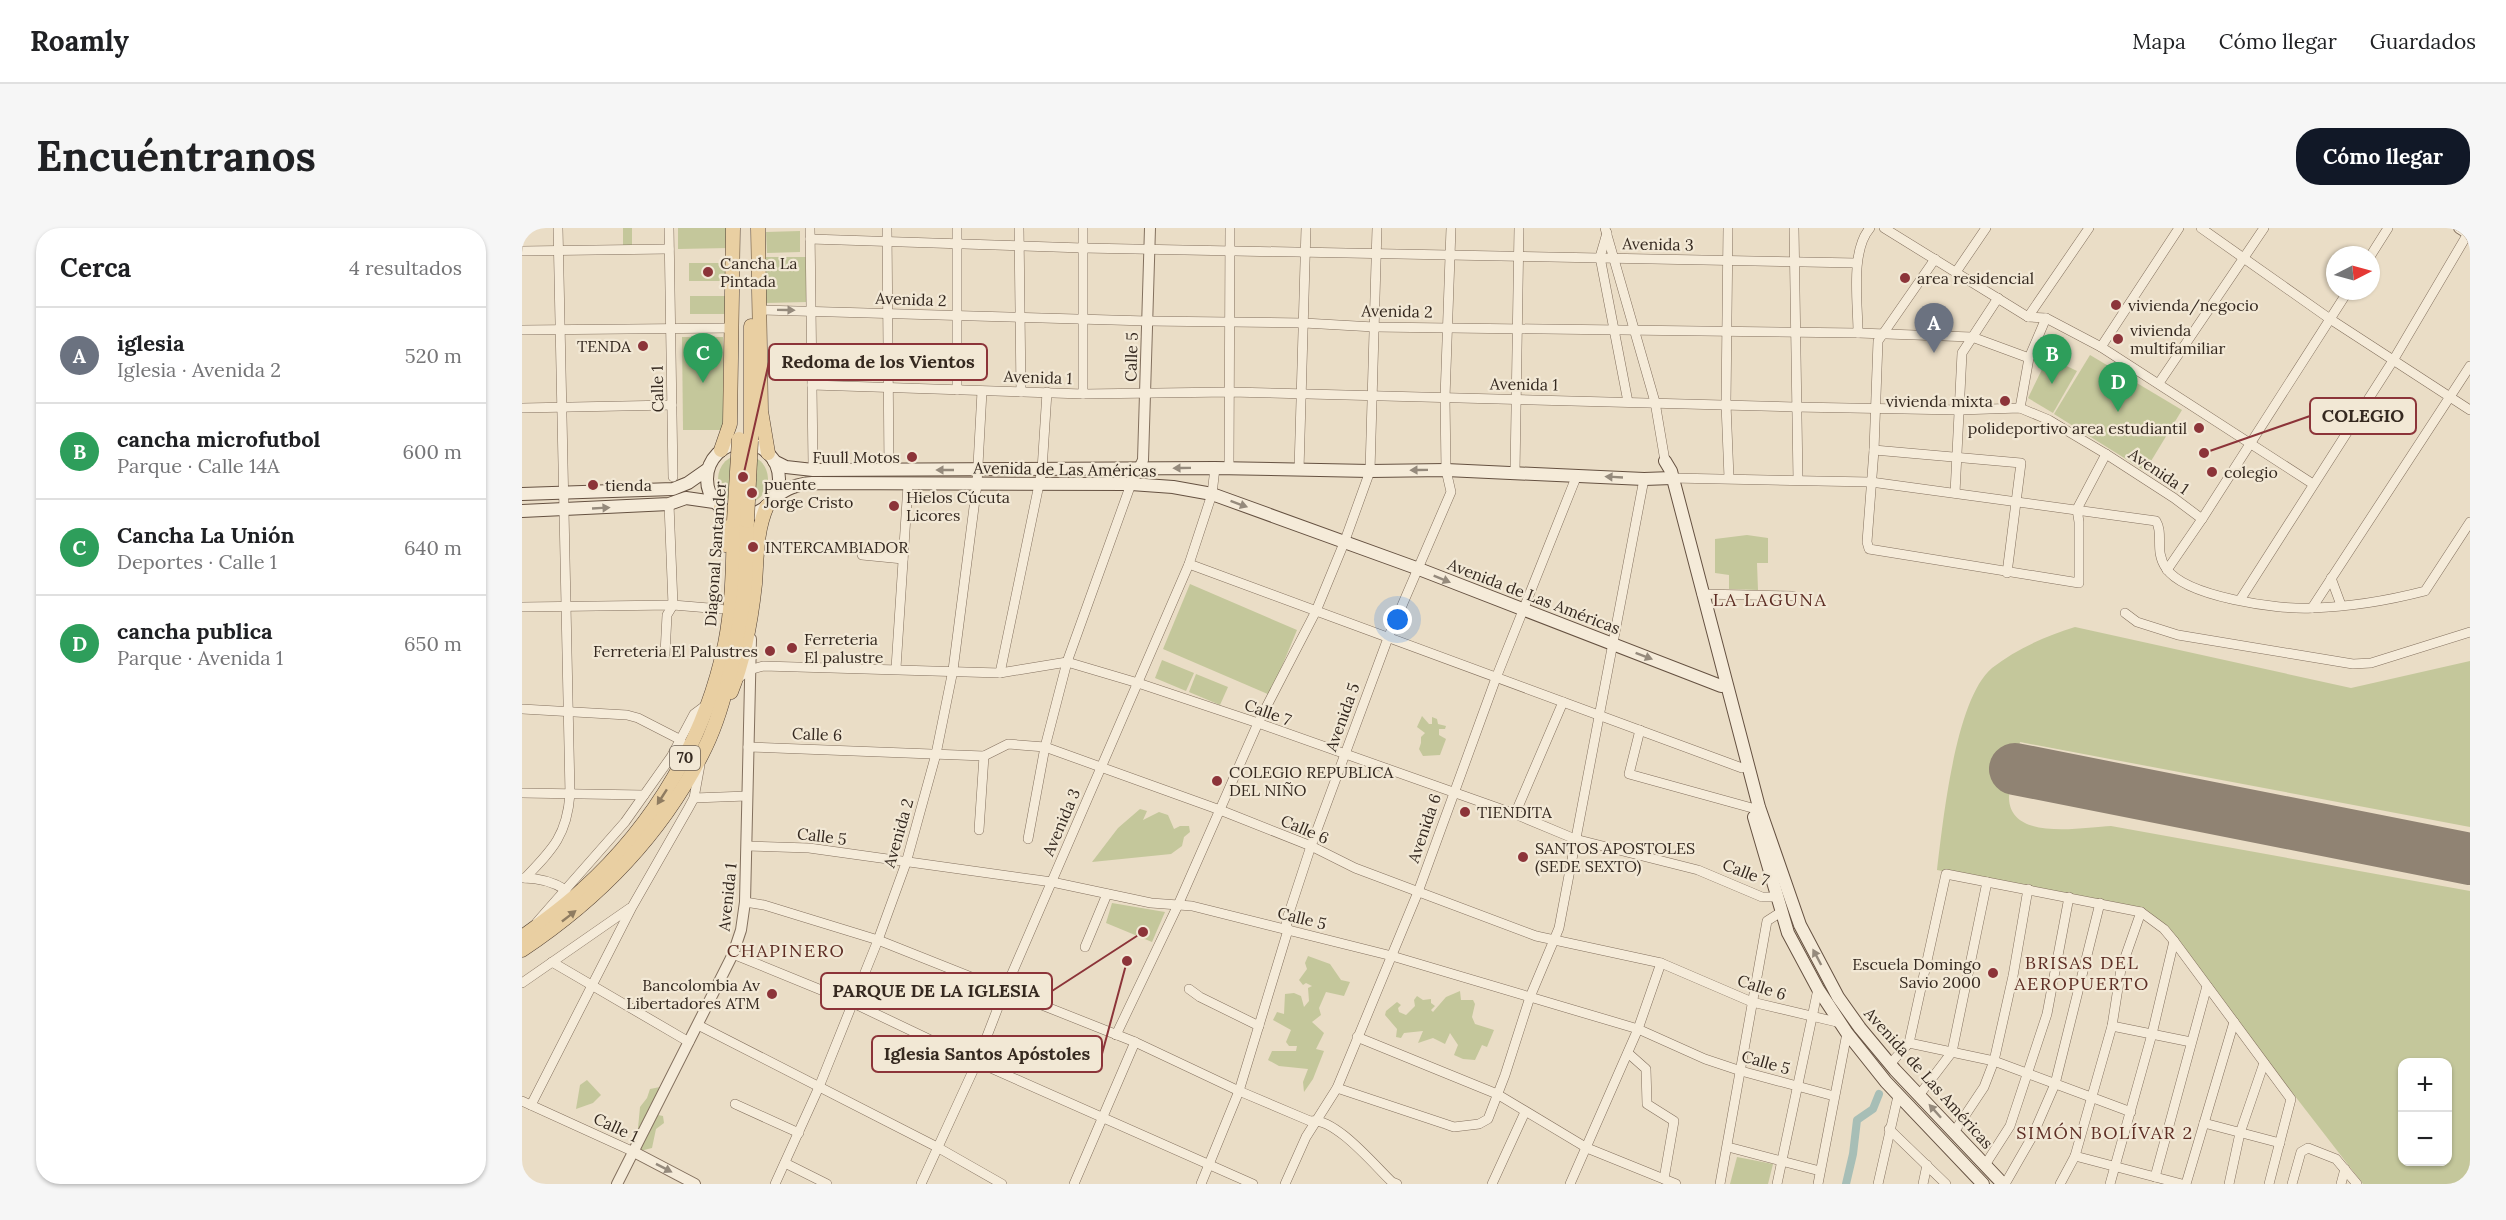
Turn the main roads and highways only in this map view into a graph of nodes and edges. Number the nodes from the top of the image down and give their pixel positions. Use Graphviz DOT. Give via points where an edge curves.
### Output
graph roads {
  1 [pos="733,228"];
  2 [pos="740,228"];
  3 [pos="751,228"];
  4 [pos="758,228"];
  5 [pos="745,252"];
  6 [pos="745,440"];
  7 [pos="721,450"];
  8 [pos="771,457"];
  9 [pos="1665,461"];
  10 [pos="708,469"];
  11 [pos="1669,478"];
  12 [pos="522,494"];
  13 [pos="770,502"];
  14 [pos="718,505"];
  15 [pos="522,511"];
  16 [pos="1720,686"];
  17 [pos="709,703"];
  18 [pos="712,729"];
  19 [pos="527,933"];
  20 [pos="522,951"];
  21 [pos="1893,1067"];
  22 [pos="1886,1082"];
  23 [pos="1910,1084"];
  24 [pos="1898,1096"];
  25 [pos="1983,1184"];
  26 [pos="2004,1184"];
  1 -- 7 [label="main road" via="730,424"];
  2 -- 5 [label="main road, 70"];
  3 -- 5 [label="main road, 70"];
  4 -- 8 [label="main road" via="762,425"];
  5 -- 6 [label="main road, 70"];
  6 -- 17 [label="main road, Diagonal Santander / 70, bridge" via="730,610"];
  6 -- 18 [label="main road, Diagonal Santander / 70, bridge" via="743,606 723,699"];
  7 -- 8 [label="main road" via="736,443 753,444"];
  7 -- 10 [label="main road"];
  11 -- 8 [label="main road, Avenida de Las Américas, one-way" via="1446,470 797,469"];
  8 -- 13 [label="main road" via="779,480"];
  9 -- 11 [label="main road, Avenida de Las Américas"];
  10 -- 12 [label="main road" via="673,489"];
  10 -- 14 [label="main road" via="709,492"];
  11 -- 16 [label="main road"];
  21 -- 11 [label="main road, Avenida de Las Américas, one-way" via="1838,997 1800,925 1759,807"];
  13 -- 14 [label="main road" via="754,514 740,516"];
  13 -- 16 [label="main road, Avenida de Las Américas, one-way" via="798,484 1131,484 1212,494"];
  13 -- 18 [label="main road" via="759,532 741,667"];
  15 -- 14 [label="main road, one-way" via="669,504 686,498"];
  14 -- 17 [label="main road" via="725,530 721,609 708,687"];
  16 -- 22 [label="main road, Avenida de Las Américas" via="1788,933 1818,989"];
  17 -- 19 [label="main road, Diagonal Santander / 70, one-way" via="688,753 645,822 583,890"];
  20 -- 18 [label="main road, Diagonal Santander / 70, one-way" via="587,902 621,869 681,790"];
  21 -- 22 [label="main road" via="1894,1078"];
  21 -- 23 [label="main road, Avenida de Las Américas"];
  22 -- 24 [label="main road, Avenida de Las Américas"];
  23 -- 24 [label="main road" via="1901,1088"];
  26 -- 23 [label="main road, Avenida de Las Américas, one-way"];
  24 -- 25 [label="main road, Avenida de Las Américas"];
}
